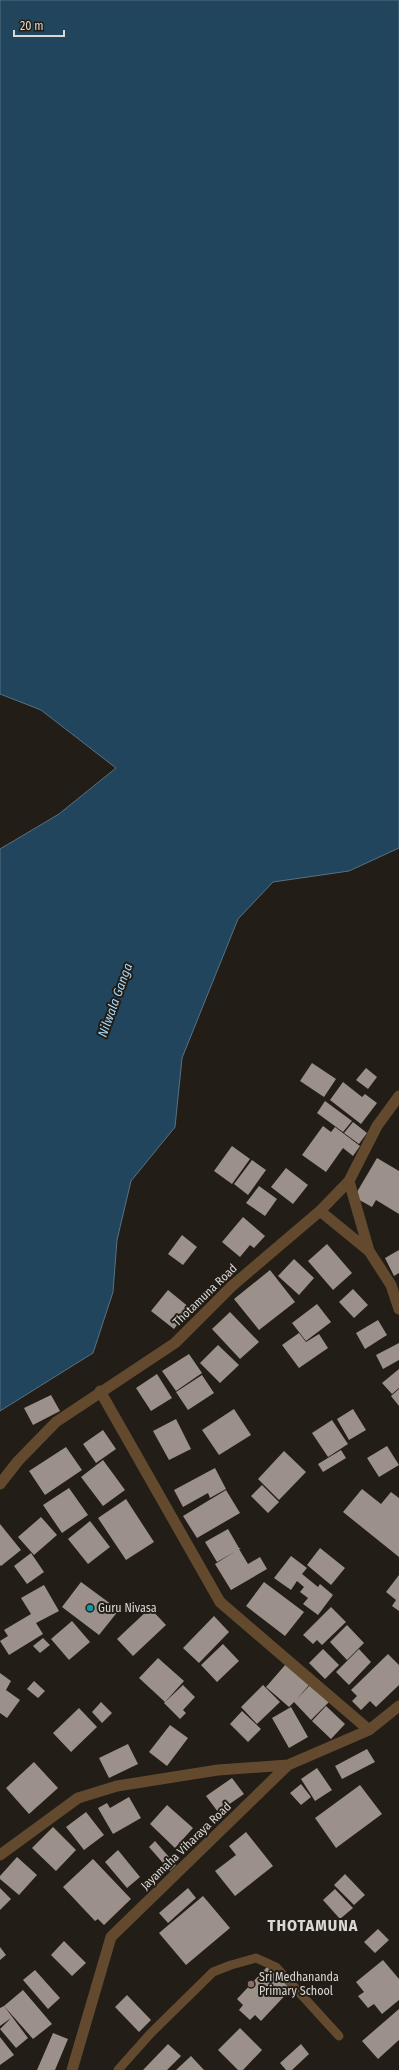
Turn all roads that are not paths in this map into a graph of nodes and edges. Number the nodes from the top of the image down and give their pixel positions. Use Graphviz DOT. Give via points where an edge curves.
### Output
graph roads {
  1 [pos="399,1096"];
  2 [pos="349,1180"];
  3 [pos="320,1211"];
  4 [pos="369,1251"];
  5 [pos="396,1288"];
  6 [pos="399,1309"];
  7 [pos="100,1391"];
  8 [pos="0,1484"];
  9 [pos="399,1706"];
  10 [pos="369,1730"];
  11 [pos="288,1765"];
  12 [pos="0,1854"];
  13 [pos="339,2036"];
  14 [pos="72,2070"];
  15 [pos="118,2070"];
  1 -- 2 [label="street, Thotamuna Road" via="377,1126"];
  2 -- 3 [label="street, Thotamuna Road"];
  2 -- 4 [label="street"];
  3 -- 4 [label="street"];
  3 -- 7 [label="street, Thotamuna Road" via="232,1286 175,1343"];
  4 -- 5 [label="street"];
  5 -- 6 [label="street"];
  7 -- 8 [label="street, Thotamuna Road" via="56,1422 18,1461"];
  7 -- 10 [label="street" via="220,1602"];
  9 -- 10 [label="street, Jayamaha Viharaya Road"];
  10 -- 11 [label="street, Jayamaha Viharaya Road"];
  11 -- 12 [label="street" via="218,1770 117,1786 78,1798"];
  11 -- 14 [label="street, Jayamaha Viharaya Road" via="111,1937"];
  13 -- 15 [label="lane" via="276,1967 256,1958 213,1972 150,2034"];
}
